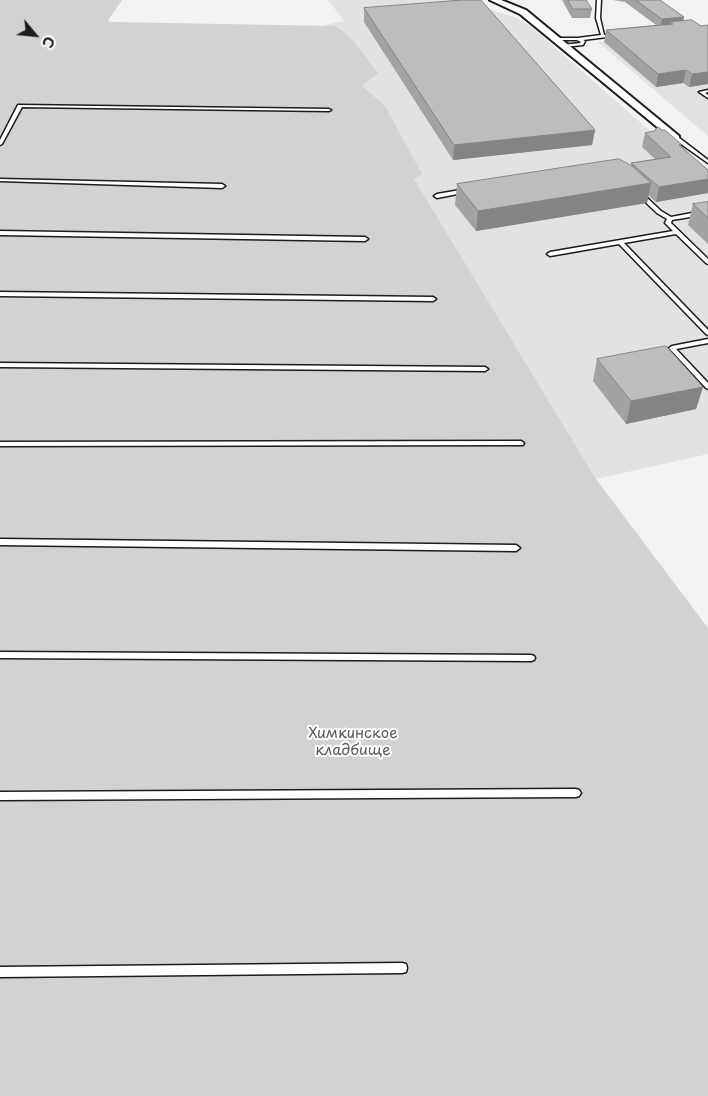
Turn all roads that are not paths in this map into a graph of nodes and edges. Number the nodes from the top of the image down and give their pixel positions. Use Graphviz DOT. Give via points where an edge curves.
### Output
graph roads {
  1 [pos="494,0"];
  2 [pos="599,0"];
  3 [pos="622,34"];
  4 [pos="603,36"];
  5 [pos="556,39"];
  6 [pos="578,39"];
  7 [pos="564,46"];
  8 [pos="708,91"];
  9 [pos="708,97"];
  10 [pos="329,110"];
  11 [pos="2,136"];
  12 [pos="676,138"];
  13 [pos="0,144"];
  14 [pos="708,162"];
  15 [pos="0,180"];
  16 [pos="222,186"];
  17 [pos="475,190"];
  18 [pos="638,192"];
  19 [pos="437,196"];
  20 [pos="708,212"];
  21 [pos="670,219"];
  22 [pos="676,232"];
  23 [pos="0,233"];
  24 [pos="365,239"];
  25 [pos="620,242"];
  26 [pos="550,254"];
  27 [pos="708,262"];
  28 [pos="0,294"];
  29 [pos="433,299"];
  30 [pos="708,333"];
  31 [pos="708,341"];
  32 [pos="0,365"];
  33 [pos="485,369"];
  34 [pos="708,387"];
  35 [pos="0,444"];
  36 [pos="521,444"];
  37 [pos="0,542"];
  38 [pos="516,548"];
  39 [pos="0,655"];
  40 [pos="530,658"];
  41 [pos="576,792"];
  42 [pos="0,796"];
  43 [pos="402,968"];
  44 [pos="0,972"];
  1 -- 5 [label="street" via="523,12"];
  2 -- 4 [label="lane" via="596,9"];
  3 -- 4 [label="lane"];
  4 -- 6 [label="lane"];
  5 -- 6 [label="lane"];
  5 -- 7 [label="street"];
  6 -- 7 [label="lane" via="583,41 582,44"];
  7 -- 12 [label="street"];
  8 -- 9 [label="lane" via="701,92"];
  10 -- 11 [label="lane" via="20,106"];
  11 -- 13 [label="lane"];
  12 -- 14 [label="lane"];
  15 -- 16 [label="lane"];
  17 -- 19 [label="lane"];
  18 -- 21 [label="lane"];
  20 -- 21 [label="lane"];
  21 -- 22 [label="lane" via="668,223"];
  22 -- 25 [label="lane"];
  22 -- 27 [label="lane"];
  23 -- 24 [label="lane"];
  25 -- 26 [label="lane"];
  25 -- 30 [label="lane"];
  28 -- 29 [label="lane"];
  31 -- 34 [label="lane" via="672,348"];
  32 -- 33 [label="lane"];
  35 -- 36 [label="lane"];
  37 -- 38 [label="lane"];
  39 -- 40 [label="lane"];
  41 -- 42 [label="lane"];
  43 -- 44 [label="lane"];
}
